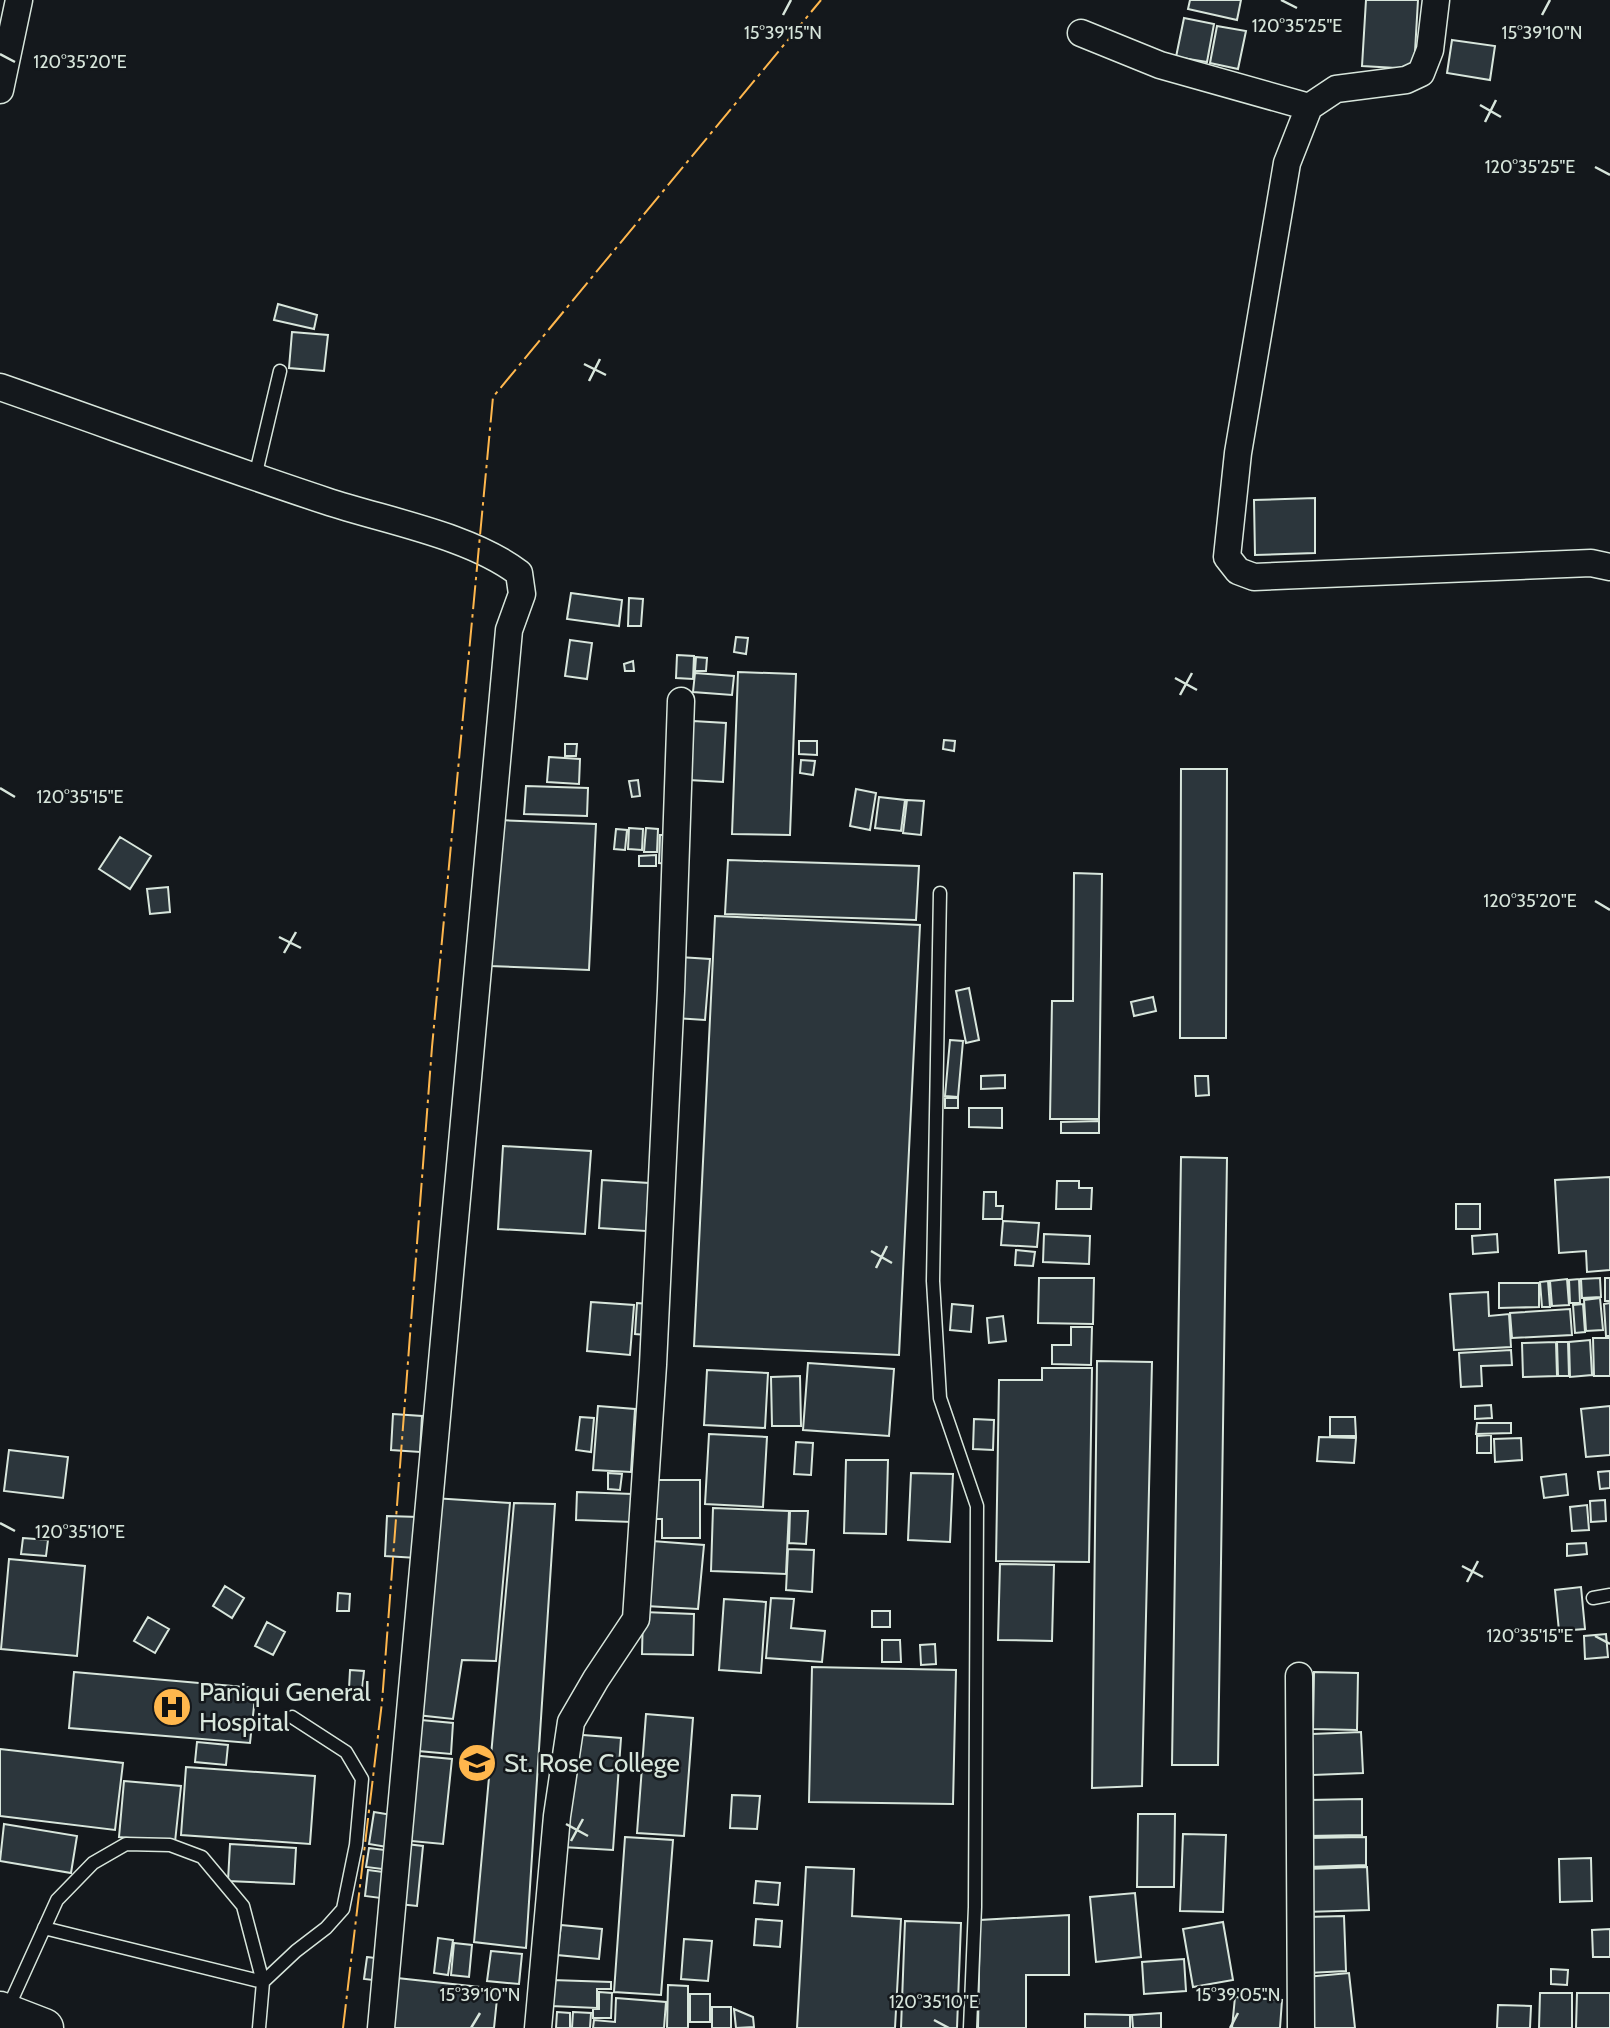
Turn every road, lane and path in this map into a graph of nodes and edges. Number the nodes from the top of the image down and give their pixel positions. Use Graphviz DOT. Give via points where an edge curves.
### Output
graph roads {
  1 [pos="19,0"];
  2 [pos="1436,0"];
  3 [pos="1082,33"];
  4 [pos="0,90"];
  5 [pos="1309,107"];
  6 [pos="280,371"];
  7 [pos="0,387"];
  8 [pos="256,477"];
  9 [pos="1610,567"];
  10 [pos="681,701"];
  11 [pos="940,893"];
  12 [pos="1610,1595"];
  13 [pos="1593,1598"];
  14 [pos="1300,1676"];
  15 [pos="292,1717"];
  16 [pos="44,1928"];
  17 [pos="263,1982"];
  18 [pos="3,2012"];
  19 [pos="44,2028"];
  20 [pos="259,2028"];
  21 [pos="381,2028"];
  22 [pos="538,2028"];
  23 [pos="970,2028"];
  24 [pos="1301,2028"];
  1 -- 4 [label="street"];
  2 -- 5 [label="street" via="1430,50 1421,72 1406,80 1336,89"];
  3 -- 5 [label="street" via="1160,65"];
  5 -- 9 [label="street" via="1287,163 1238,453 1227,557 1238,571 1254,577 1591,563"];
  6 -- 8 [label="lane"];
  7 -- 8 [label="street"];
  8 -- 21 [label="street" via="460,542 501,560 519,573 522,594 509,630"];
  10 -- 22 [label="street" via="657,1282 636,1619 571,1722 557,1816"];
  11 -- 23 [label="lane" via="933,1281 938,1372 940,1398 977,1506"];
  12 -- 13 [label="lane"];
  14 -- 24 [label="street"];
  15 -- 17 [label="lane" via="346,1752 362,1779 356,1845 343,1909"];
  16 -- 17 [label="lane"];
  16 -- 17 [label="lane" via="57,1900 93,1863 126,1844 170,1844 202,1857 243,1906"];
  16 -- 18 [label="lane"];
  17 -- 20 [label="lane"];
  18 -- 19 [label="highway"];
}
